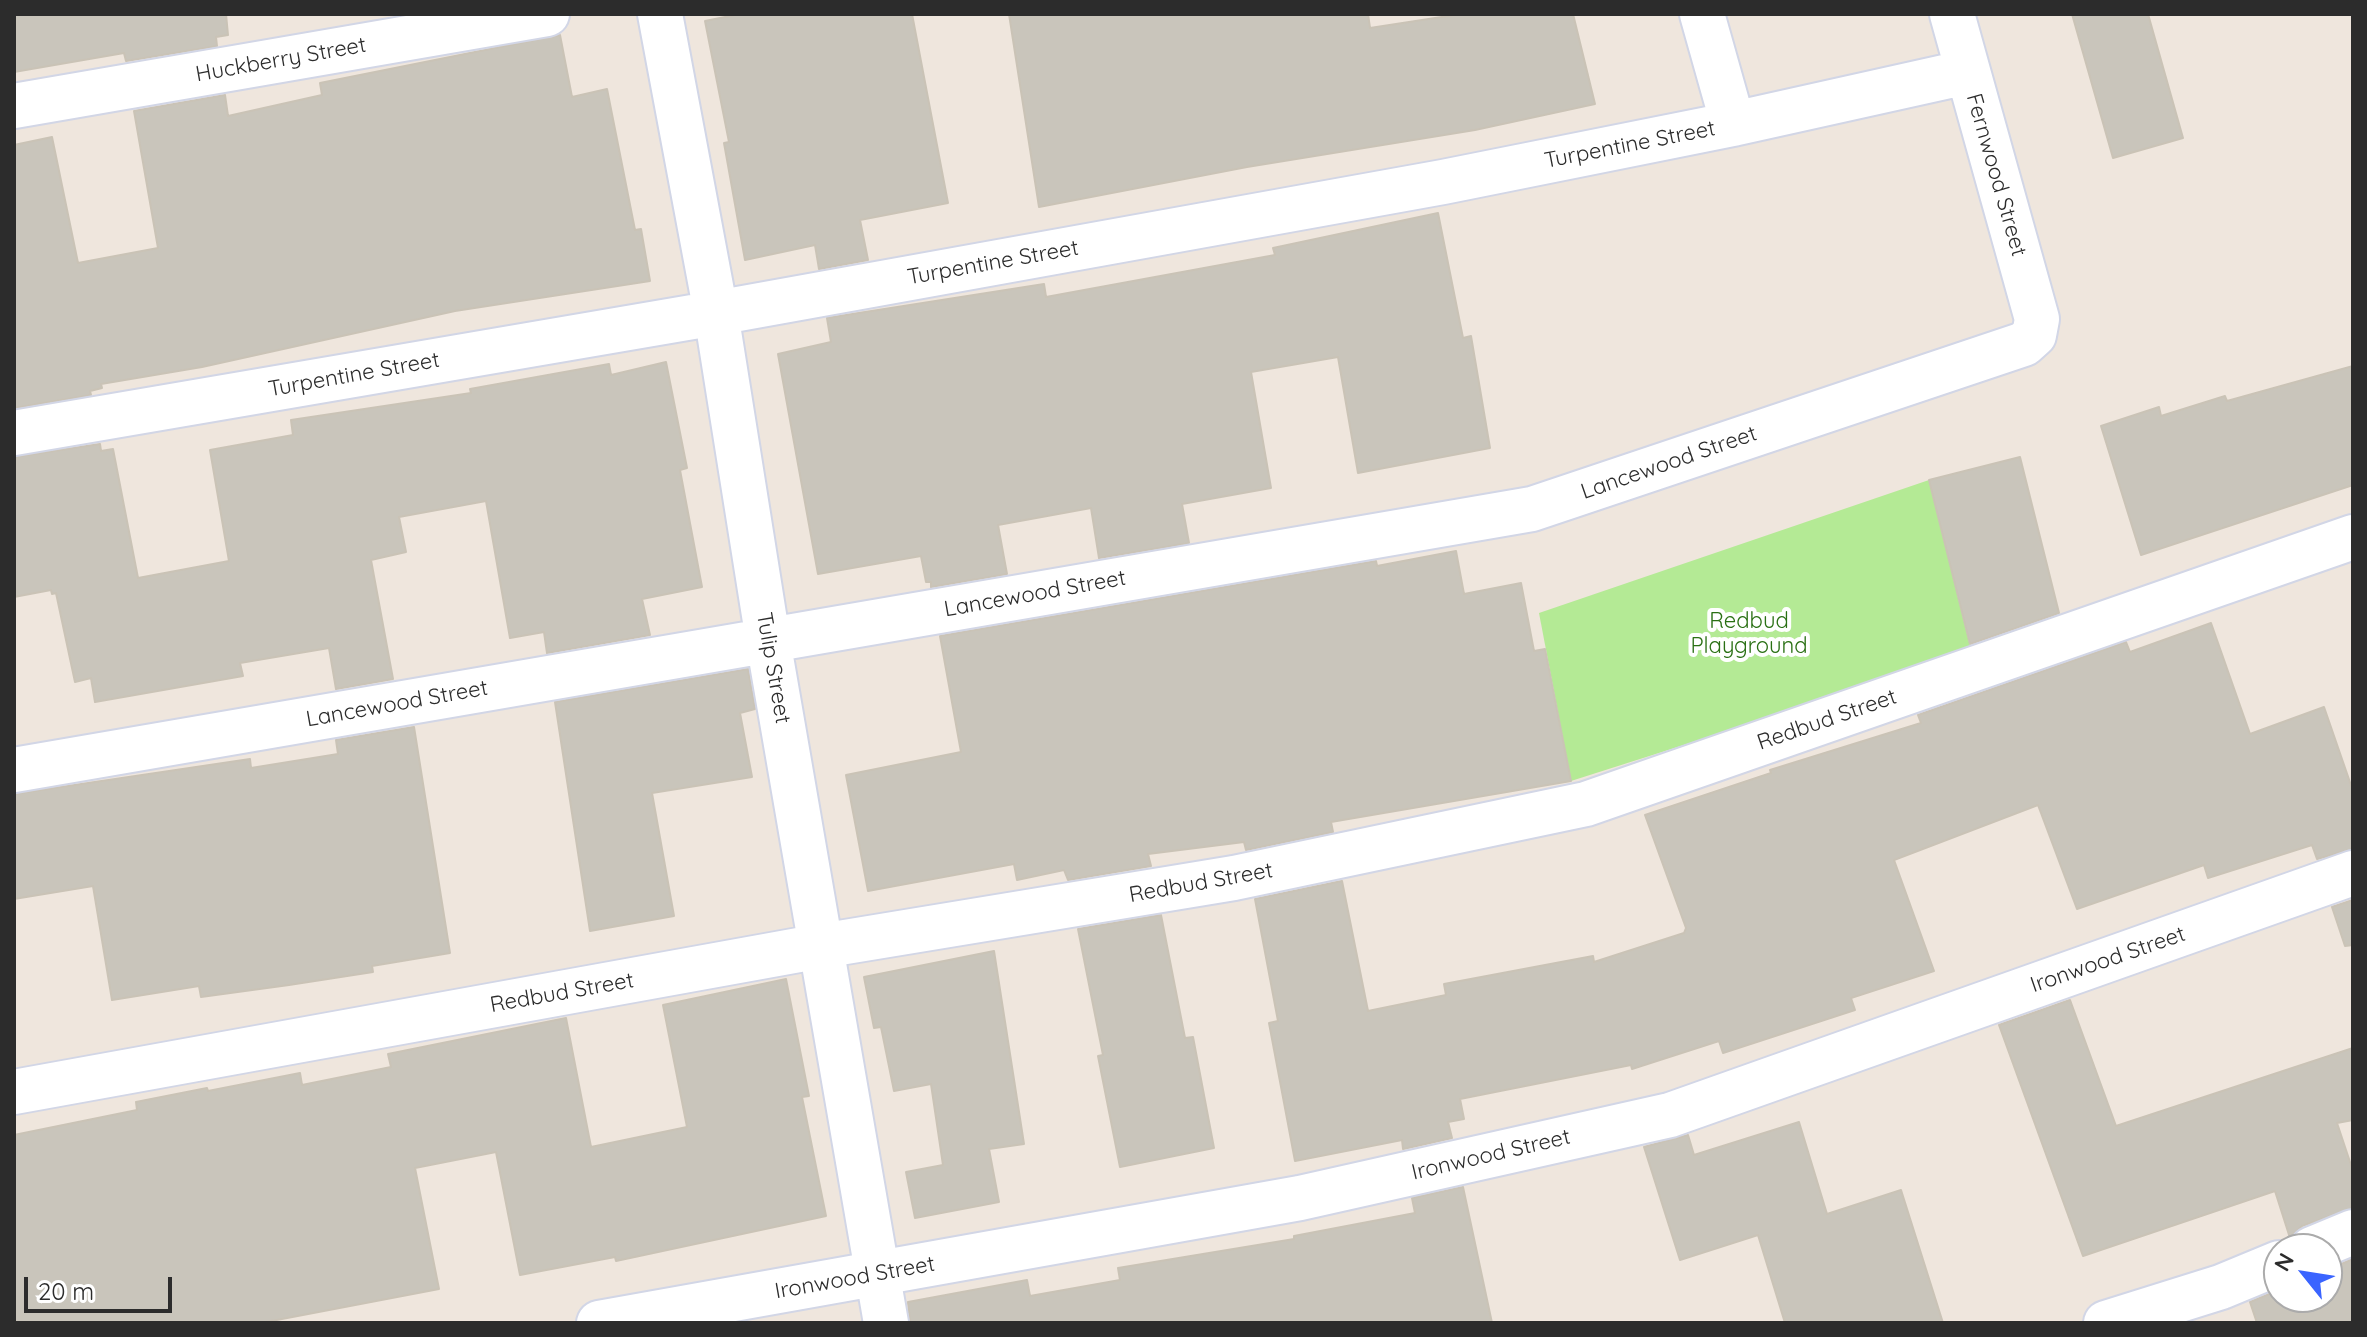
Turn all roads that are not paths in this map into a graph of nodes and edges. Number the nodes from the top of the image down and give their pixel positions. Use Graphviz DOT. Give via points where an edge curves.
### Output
graph roads {
  1 [pos="547,14"];
  2 [pos="660,14"];
  3 [pos="1702,14"];
  4 [pos="1952,14"];
  5 [pos="1967,72"];
  6 [pos="14,106"];
  7 [pos="1733,124"];
  8 [pos="716,313"];
  9 [pos="2034,335"];
  10 [pos="14,433"];
  11 [pos="2353,537"];
  12 [pos="768,640"];
  13 [pos="14,770"];
  14 [pos="2353,873"];
  15 [pos="821,946"];
  16 [pos="14,1092"];
  17 [pos="2263,1270"];
  18 [pos="877,1274"];
  19 [pos="599,1323"];
  20 [pos="886,1323"];
  21 [pos="2106,1323"];
  1 -- 6 [label="street, Huckberry Street"];
  2 -- 8 [label="street, Tulip Street"];
  3 -- 7 [label="street"];
  4 -- 5 [label="street, Fernwood Street"];
  5 -- 7 [label="street, Turpentine Street"];
  5 -- 9 [label="street, Fernwood Street" via="2037,319"];
  7 -- 8 [label="street, Turpentine Street" via="1443,182"];
  8 -- 10 [label="street, Turpentine Street"];
  8 -- 12 [label="street, Tulip Street"];
  9 -- 12 [label="street, Lancewood Street" via="2024,344 1532,509"];
  11 -- 15 [label="street, Redbud Street" via="1586,804 1234,878"];
  12 -- 13 [label="street, Lancewood Street"];
  12 -- 15 [label="street, Tulip Street"];
  14 -- 18 [label="street, Ironwood Street" via="1670,1115 1300,1198"];
  15 -- 16 [label="street, Redbud Street"];
  15 -- 18 [label="street, Tulip Street"];
  17 -- 21 [label="street"];
  18 -- 19 [label="street, Ironwood Street"];
  18 -- 20 [label="street, Tulip Street"];
}
